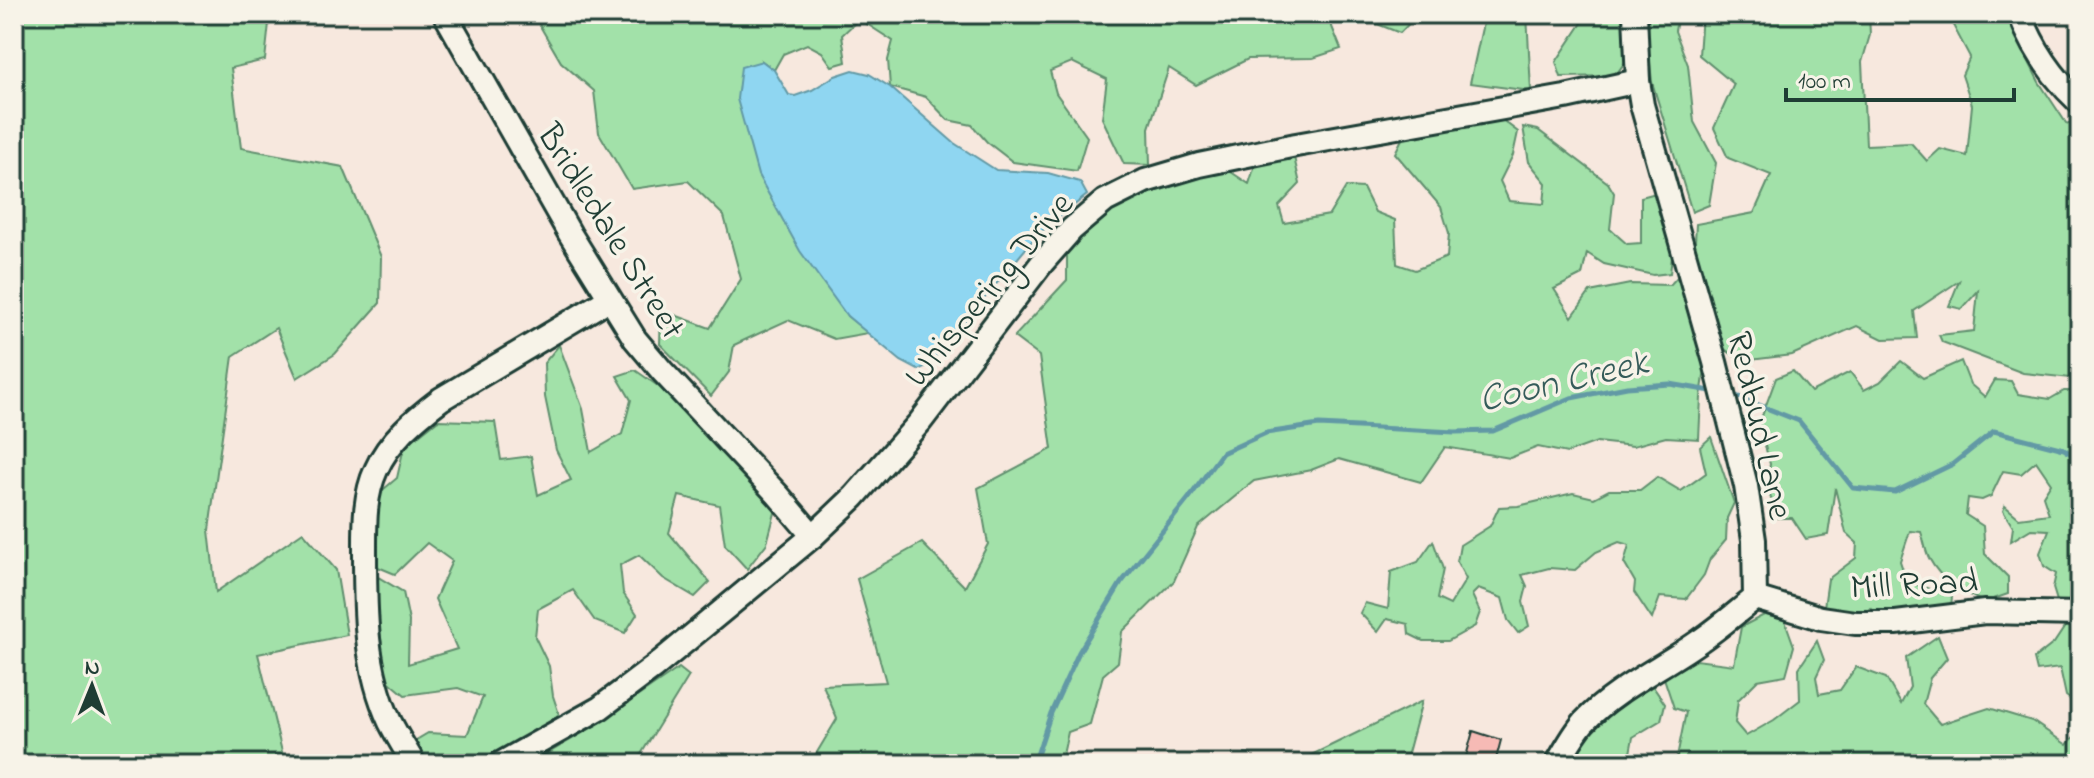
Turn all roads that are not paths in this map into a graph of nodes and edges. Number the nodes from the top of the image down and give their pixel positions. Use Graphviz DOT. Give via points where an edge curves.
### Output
graph roads {
  1 [pos="445,14"];
  2 [pos="1635,14"];
  3 [pos="2020,14"];
  4 [pos="1638,81"];
  5 [pos="2080,103"];
  6 [pos="609,299"];
  7 [pos="813,536"];
  8 [pos="1755,598"];
  9 [pos="2080,614"];
  10 [pos="414,764"];
  11 [pos="500,764"];
  12 [pos="1557,764"];
  1 -- 6 [label="street, Bridledale Street"];
  2 -- 4 [label="street, Redbud Lane"];
  3 -- 5 [label="street" via="2043,62"];
  4 -- 7 [label="street, Whispering Drive" via="1199,165 1125,190 1072,229 920,422"];
  4 -- 8 [label="street, Redbud Lane" via="1746,486"];
  6 -- 7 [label="street, Bridledale Street" via="662,371"];
  6 -- 10 [label="street" via="441,399 398,436 375,470 365,519 369,653 389,721"];
  7 -- 11 [label="street, Whispering Drive" via="600,708"];
  8 -- 9 [label="street, Mill Road" via="1855,623 1985,612"];
  8 -- 12 [label="street" via="1701,641 1599,708"];
}
